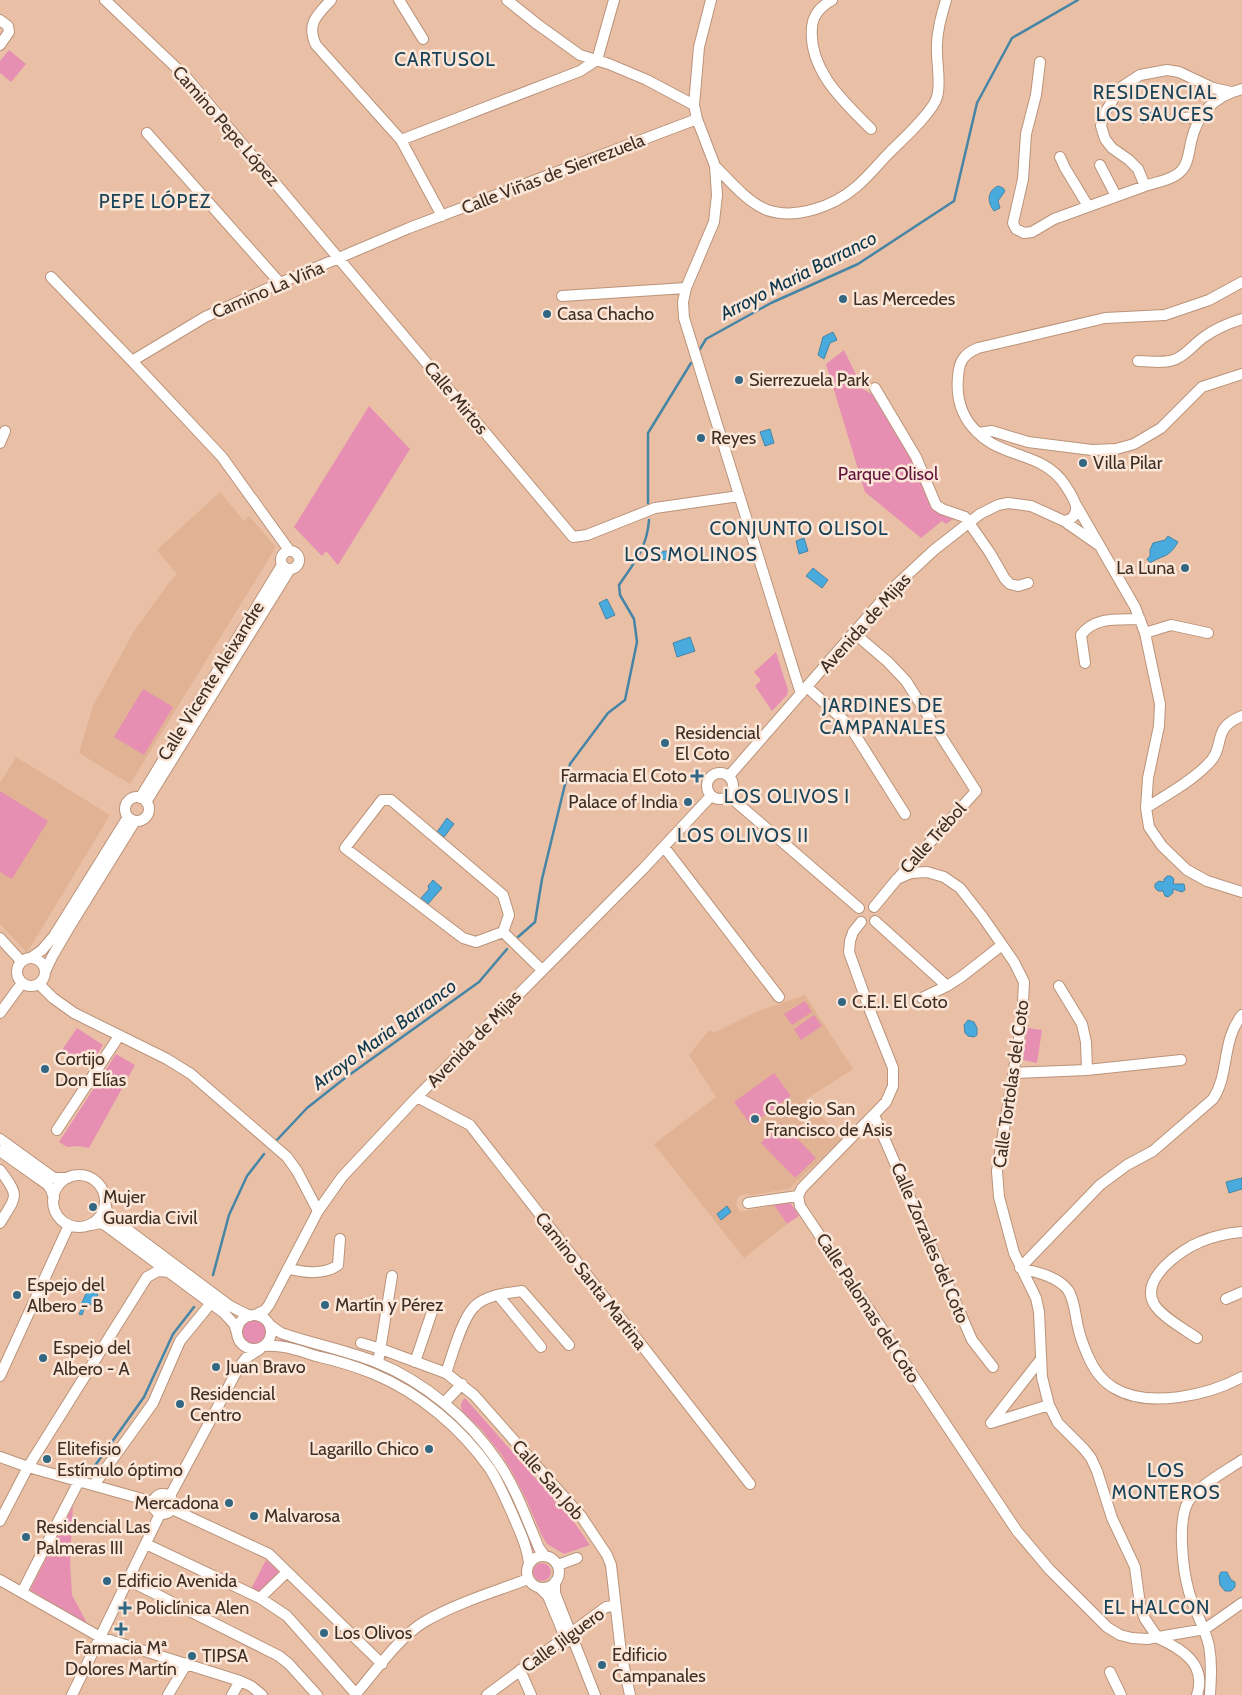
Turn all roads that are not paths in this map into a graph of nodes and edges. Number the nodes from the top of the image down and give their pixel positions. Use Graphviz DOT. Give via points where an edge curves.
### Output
graph roads {
  1 [pos="105,0"];
  2 [pos="331,0"];
  3 [pos="399,0"];
  4 [pos="507,0"];
  5 [pos="614,0"];
  6 [pos="710,0"];
  7 [pos="832,0"];
  8 [pos="946,0"];
  9 [pos="0,20"];
  10 [pos="423,38"];
  11 [pos="0,45"];
  12 [pos="597,60"];
  13 [pos="1040,62"];
  14 [pos="1242,89"];
  15 [pos="1231,92"];
  16 [pos="694,105"];
  17 [pos="1201,116"];
  18 [pos="1184,118"];
  19 [pos="697,119"];
  20 [pos="871,129"];
  21 [pos="147,133"];
  22 [pos="402,140"];
  23 [pos="1060,157"];
  24 [pos="1100,165"];
  25 [pos="715,166"];
  26 [pos="1145,186"];
  27 [pos="1116,196"];
  28 [pos="1088,206"];
  29 [pos="442,216"];
  30 [pos="409,228"];
  31 [pos="338,260"];
  32 [pos="51,277"];
  33 [pos="1242,282"];
  34 [pos="280,283"];
  35 [pos="686,288"];
  36 [pos="562,296"];
  37 [pos="1242,319"];
  38 [pos="132,361"];
  39 [pos="1138,361"];
  40 [pos="1242,374"];
  41 [pos="875,388"];
  42 [pos="5,431"];
  43 [pos="978,434"];
  44 [pos="0,443"];
  45 [pos="739,496"];
  46 [pos="1075,502"];
  47 [pos="1064,521"];
  48 [pos="968,522"];
  49 [pos="1100,546"];
  50 [pos="289,550"];
  51 [pos="286,567"];
  52 [pos="1028,583"];
  53 [pos="1140,619"];
  54 [pos="854,633"];
  55 [pos="1145,633"];
  56 [pos="1208,633"];
  57 [pos="1085,662"];
  58 [pos="804,691"];
  59 [pos="1242,716"];
  60 [pos="729,776"];
  61 [pos="711,796"];
  62 [pos="729,796"];
  63 [pos="143,800"];
  64 [pos="1146,808"];
  65 [pos="905,814"];
  66 [pos="132,819"];
  67 [pos="664,847"];
  68 [pos="897,879"];
  69 [pos="1242,892"];
  70 [pos="874,907"];
  71 [pos="859,908"];
  72 [pos="875,921"];
  73 [pos="861,922"];
  74 [pos="503,932"];
  75 [pos="0,938"];
  76 [pos="1002,945"];
  77 [pos="32,957"];
  78 [pos="21,960"];
  79 [pos="542,970"];
  80 [pos="45,972"];
  81 [pos="22,983"];
  82 [pos="39,984"];
  83 [pos="947,986"];
  84 [pos="1059,986"];
  85 [pos="779,997"];
  86 [pos="922,998"];
  87 [pos="0,1013"];
  88 [pos="1242,1015"];
  89 [pos="119,1036"];
  90 [pos="1182,1060"];
  91 [pos="1087,1070"];
  92 [pos="1012,1073"];
  93 [pos="417,1096"];
  94 [pos="874,1114"];
  95 [pos="58,1130"];
  96 [pos="0,1139"];
  97 [pos="0,1151"];
  98 [pos="0,1170"];
  99 [pos="68,1178"];
  100 [pos="798,1196"];
  101 [pos="54,1198"];
  102 [pos="105,1202"];
  103 [pos="748,1202"];
  104 [pos="318,1211"];
  105 [pos="0,1224"];
  106 [pos="91,1224"];
  107 [pos="68,1225"];
  108 [pos="1242,1232"];
  109 [pos="340,1239"];
  110 [pos="288,1268"];
  111 [pos="1020,1268"];
  112 [pos="169,1272"];
  113 [pos="392,1276"];
  114 [pos="1242,1292"];
  115 [pos="498,1295"];
  116 [pos="1226,1299"];
  117 [pos="211,1303"];
  118 [pos="268,1305"];
  119 [pos="434,1306"];
  120 [pos="252,1315"];
  121 [pos="269,1324"];
  122 [pos="237,1336"];
  123 [pos="1197,1338"];
  124 [pos="361,1343"];
  125 [pos="569,1345"];
  126 [pos="262,1347"];
  127 [pos="541,1347"];
  128 [pos="381,1349"];
  129 [pos="1041,1359"];
  130 [pos="415,1362"];
  131 [pos="378,1363"];
  132 [pos="993,1366"];
  133 [pos="239,1367"];
  134 [pos="446,1373"];
  135 [pos="0,1376"];
  136 [pos="1242,1377"];
  137 [pos="462,1384"];
  138 [pos="444,1403"];
  139 [pos="1049,1405"];
  140 [pos="0,1457"];
  141 [pos="1242,1460"];
  142 [pos="28,1467"];
  143 [pos="79,1481"];
  144 [pos="750,1484"];
  145 [pos="94,1485"];
  146 [pos="170,1496"];
  147 [pos="153,1502"];
  148 [pos="172,1509"];
  149 [pos="160,1514"];
  150 [pos="0,1521"];
  151 [pos="146,1544"];
  152 [pos="544,1555"];
  153 [pos="577,1558"];
  154 [pos="529,1563"];
  155 [pos="558,1565"];
  156 [pos="287,1572"];
  157 [pos="528,1578"];
  158 [pos="0,1580"];
  159 [pos="128,1580"];
  160 [pos="555,1582"];
  161 [pos="540,1588"];
  162 [pos="22,1592"];
  163 [pos="260,1598"];
  164 [pos="1242,1603"];
  165 [pos="615,1606"];
  166 [pos="1204,1629"];
  167 [pos="568,1636"];
  168 [pos="100,1637"];
  169 [pos="1158,1638"];
  170 [pos="187,1663"];
  171 [pos="382,1664"];
  172 [pos="520,1670"];
  173 [pos="1110,1672"];
  174 [pos="240,1680"];
  175 [pos="356,1694"];
  176 [pos="72,1695"];
  177 [pos="168,1695"];
  178 [pos="232,1695"];
  179 [pos="262,1695"];
  180 [pos="317,1695"];
  181 [pos="487,1695"];
  182 [pos="530,1695"];
  183 [pos="588,1695"];
  184 [pos="595,1695"];
  185 [pos="630,1695"];
  186 [pos="1121,1695"];
  187 [pos="1197,1695"];
  188 [pos="1210,1695"];
  1 -- 31 [label="street, Camino Pepe López" via="186,77"];
  2 -- 22 [label="street" via="312,26 316,45"];
  3 -- 10 [label="street"];
  4 -- 12 [label="street" via="580,55"];
  5 -- 12 [label="street"];
  6 -- 16 [label="street" via="699,47"];
  7 -- 20 [label="street" via="821,7 812,22 812,43 819,67 832,88"];
  8 -- 25 [label="street" via="937,37 939,90 935,102 855,188 834,201 807,211 767,210"];
  9 -- 11 [label="street" via="8,26 9,32"];
  12 -- 16 [label="street" via="647,80"];
  12 -- 22 [label="street" via="580,71"];
  13 -- 28 [label="street" via="1026,134 1023,179 1013,223 1024,233 1032,232 1054,219"];
  14 -- 15 [label="street"];
  15 -- 17 [label="street" via="1220,97"];
  15 -- 26 [label="street" via="1167,70 1140,75 1120,88 1103,116 1101,126 1105,139 1138,169"];
  16 -- 19 [label="street"];
  17 -- 18 [label="street"];
  17 -- 26 [label="street" via="1181,172"];
  19 -- 25 [label="street"];
  19 -- 29 [label="street, Calle Viñas de Sierrezuela"];
  21 -- 34 [label="street"];
  22 -- 29 [label="street"];
  23 -- 28 [label="street"];
  24 -- 27 [label="street"];
  25 -- 35 [label="street" via="717,195 714,222"];
  26 -- 27 [label="street"];
  27 -- 28 [label="street"];
  29 -- 30 [label="street, Calle Viñas de Sierrezuela"];
  30 -- 31 [label="street, Camino La Viña"];
  31 -- 34 [label="street, Camino La Viña"];
  31 -- 45 [label="street, Calle Mirtos" via="573,537 587,535 655,508"];
  32 -- 38 [label="street"];
  33 -- 43 [label="street" via="1209,300 1165,315 1105,318 970,351 961,361 957,383 959,403"];
  34 -- 38 [label="street, Camino La Viña" via="205,317"];
  35 -- 36 [label="street"];
  35 -- 45 [label="street" via="682,302 684,318"];
  37 -- 39 [label="street" via="1210,334 1176,359"];
  38 -- 50 [label="street" via="222,457"];
  40 -- 43 [label="street" via="1202,388 1161,428 1134,444 1116,449 1092,450 1028,442 999,432"];
  41 -- 48 [label="street" via="916,457 936,505 965,517"];
  42 -- 44 [label="street"];
  43 -- 46 [label="street" via="990,443 1044,464 1058,474"];
  45 -- 58 [label="street"];
  46 -- 47 [label="street" via="1074,516"];
  46 -- 49 [label="street"];
  47 -- 48 [label="street, Avenida de Mijas" via="1032,506 1008,503 989,509"];
  47 -- 49 [label="street, Avenida de Mijas"];
  48 -- 52 [label="street" via="1005,579 1018,586"];
  48 -- 54 [label="street, Avenida de Mijas" via="892,590"];
  49 -- 53 [label="street"];
  50 -- 51 [label="street" via="282,556"];
  50 -- 51 [label="street" via="298,554 300,560 298,565"];
  51 -- 63 [label="street, Calle Vicente Aleixandre"];
  53 -- 55 [label="street"];
  53 -- 57 [label="street" via="1105,620 1086,627 1081,635"];
  54 -- 58 [label="street, Avenida de Mijas"];
  54 -- 68 [label="street, Calle Trébol" via="906,681 976,791"];
  55 -- 56 [label="street" via="1172,625"];
  55 -- 64 [label="street" via="1160,704"];
  58 -- 60 [label="street, Avenida de Mijas"];
  58 -- 65 [label="street" via="849,725"];
  59 -- 64 [label="street" via="1232,720 1221,731 1218,750 1208,766"];
  60 -- 61 [label="street" via="721,772 709,778 707,788"];
  60 -- 62 [label="street" via="734,785"];
  61 -- 62 [label="street" via="718,799"];
  61 -- 67 [label="street, Avenida de Mijas"];
  62 -- 71 [label="street"];
  63 -- 66 [label="street, Calle Vicente Aleixandre" via="149,808 147,815 142,820"];
  63 -- 66 [label="street, Calle Vicente Aleixandre" via="135,797 128,801 125,809"];
  64 -- 69 [label="street" via="1149,827 1156,839 1187,870 1207,881"];
  66 -- 77 [label="street, Calle Vicente Aleixandre" via="54,936"];
  66 -- 80 [label="street"];
  67 -- 79 [label="street, Avenida de Mijas"];
  67 -- 85 [label="street"];
  68 -- 70 [label="street"];
  68 -- 76 [label="street, Calle Tortolas del Coto" via="911,873 928,872 944,877 960,888"];
  70 -- 71 [label="street" via="868,904"];
  70 -- 72 [label="street" via="877,913"];
  71 -- 73 [label="street" via="857,917"];
  72 -- 73 [label="street" via="867,925"];
  72 -- 83 [label="street"];
  73 -- 94 [label="street" via="853,932 850,952 894,1076 886,1102"];
  74 -- 74 [label="street" via="509,915 503,895 391,800 382,800 345,848 463,938 476,942"];
  74 -- 79 [label="street"];
  75 -- 78 [label="street"];
  76 -- 83 [label="street"];
  76 -- 92 [label="street, Calle Tortolas del Coto" via="1024,982 1022,1021"];
  77 -- 78 [label="street"];
  77 -- 80 [label="street" via="40,960"];
  78 -- 81 [label="street" via="17,974"];
  79 -- 93 [label="street, Avenida de Mijas"];
  80 -- 82 [label="street"];
  81 -- 82 [label="street" via="30,986"];
  81 -- 87 [label="street"];
  82 -- 89 [label="street" via="74,1013"];
  83 -- 86 [label="street"];
  84 -- 91 [label="street" via="1082,1024"];
  88 -- 111 [label="street" via="1230,1036 1220,1089 1213,1100 1153,1151 1100,1185"];
  89 -- 95 [label="street"];
  89 -- 104 [label="street" via="191,1074 287,1157"];
  90 -- 91 [label="street"];
  91 -- 92 [label="street"];
  92 -- 111 [label="street, Calle Tortolas del Coto" via="997,1171 998,1198"];
  93 -- 104 [label="street, Avenida de Mijas" via="342,1177"];
  93 -- 144 [label="street, Camino Santa Martina" via="470,1125"];
  94 -- 100 [label="street" via="802,1188"];
  94 -- 132 [label="street, Calle Zorzales del Coto" via="972,1340"];
  96 -- 99 [label="street" via="54,1178"];
  97 -- 101 [label="street" via="48,1185"];
  98 -- 105 [label="street" via="15,1194"];
  99 -- 101 [label="street" via="61,1182"];
  99 -- 102 [label="street" via="85,1176 93,1180 104,1193"];
  100 -- 103 [label="street"];
  100 -- 169 [label="street, Calle Palomas del Coto" via="800,1206 1017,1531 1049,1569 1107,1627 1132,1638"];
  101 -- 107 [label="street" via="56,1213"];
  102 -- 106 [label="street" via="101,1216"];
  102 -- 120 [label="street" via="107,1212 116,1221 230,1306"];
  104 -- 110 [label="street, Avenida de Mijas"];
  106 -- 107 [label="street" via="83,1227"];
  106 -- 112 [label="street" via="105,1225"];
  107 -- 135 [label="street"];
  108 -- 123 [label="street" via="1218,1236 1187,1249 1163,1269 1151,1286 1151,1295 1159,1311"];
  109 -- 110 [label="street" via="338,1265 331,1270 301,1272"];
  110 -- 118 [label="street, Avenida de Mijas"];
  111 -- 129 [label="street, Calle Tortolas del Coto" via="1036,1298"];
  111 -- 136 [label="street" via="1061,1283 1067,1290 1088,1357 1114,1388 1146,1398 1171,1398 1213,1390"];
  112 -- 117 [label="street"];
  112 -- 142 [label="street" via="158,1272 148,1277"];
  113 -- 128 [label="street"];
  114 -- 116 [label="street"];
  115 -- 125 [label="street" via="522,1291"];
  115 -- 127 [label="street"];
  115 -- 134 [label="street" via="474,1307"];
  117 -- 122 [label="street" via="230,1318"];
  117 -- 145 [label="street" via="180,1341 152,1403"];
  118 -- 120 [label="street, Avenida de Mijas"];
  118 -- 121 [label="street"];
  119 -- 130 [label="street"];
  120 -- 121 [label="street" via="264,1318"];
  120 -- 122 [label="street" via="240,1322"];
  121 -- 126 [label="street" via="271,1336"];
  121 -- 131 [label="street" via="281,1333"];
  122 -- 126 [label="street" via="249,1349"];
  122 -- 133 [label="street" via="241,1356"];
  124 -- 128 [label="street, Calle San Job"];
  126 -- 133 [label="street"];
  126 -- 154 [label="street" via="273,1345 294,1350 374,1374 406,1390 436,1412 467,1441 490,1470 523,1539"];
  128 -- 130 [label="street, Calle San Job"];
  128 -- 131 [label="street"];
  129 -- 139 [label="street, Calle Tortolas del Coto"];
  129 -- 139 [label="street" via="991,1423"];
  130 -- 134 [label="street, Calle San Job"];
  131 -- 138 [label="street"];
  133 -- 146 [label="street"];
  134 -- 137 [label="street, Calle San Job"];
  137 -- 138 [label="street"];
  137 -- 165 [label="street, Calle San Job" via="581,1516 612,1566"];
  138 -- 152 [label="street" via="476,1434 499,1463"];
  139 -- 169 [label="street, Calle Tortolas del Coto" via="1058,1423 1091,1458 1112,1518 1135,1566 1145,1619"];
  140 -- 142 [label="street"];
  141 -- 166 [label="street" via="1200,1490 1184,1513 1183,1562 1189,1593"];
  142 -- 143 [label="street"];
  142 -- 150 [label="street"];
  143 -- 145 [label="street"];
  143 -- 162 [label="street"];
  145 -- 147 [label="street"];
  146 -- 147 [label="street" via="159,1494"];
  146 -- 148 [label="street" via="174,1504"];
  147 -- 149 [label="street" via="154,1509"];
  148 -- 149 [label="street"];
  148 -- 156 [label="street" via="269,1554"];
  149 -- 151 [label="street"];
  151 -- 159 [label="street"];
  151 -- 163 [label="street"];
  152 -- 154 [label="street"];
  152 -- 155 [label="street"];
  153 -- 155 [label="street"];
  154 -- 157 [label="street"];
  155 -- 160 [label="street" via="559,1575"];
  156 -- 163 [label="street"];
  156 -- 171 [label="street"];
  157 -- 161 [label="street"];
  157 -- 171 [label="street" via="423,1623"];
  158 -- 162 [label="street"];
  159 -- 168 [label="street"];
  159 -- 180 [label="street" via="279,1656"];
  160 -- 161 [label="street"];
  160 -- 167 [label="street"];
  161 -- 167 [label="street" via="548,1596"];
  162 -- 168 [label="street"];
  163 -- 175 [label="street" via="287,1616"];
  164 -- 166 [label="street"];
  165 -- 167 [label="street, Calle Jilguero" via="606,1607"];
  165 -- 185 [label="street, Calle San Job"];
  166 -- 169 [label="street, Calle Palomas del Coto"];
  166 -- 188 [label="street" via="1209,1646"];
  167 -- 172 [label="street, Calle Jilguero"];
  167 -- 183 [label="street"];
  167 -- 184 [label="street"];
  168 -- 170 [label="street"];
  168 -- 176 [label="street"];
  169 -- 187 [label="street, Calle Palomas del Coto" via="1178,1646 1190,1656 1197,1670 1200,1688"];
  170 -- 174 [label="street"];
  170 -- 177 [label="street"];
  171 -- 175 [label="street"];
  172 -- 181 [label="street, Calle Jilguero"];
  172 -- 182 [label="street"];
  173 -- 186 [label="street"];
  174 -- 178 [label="street"];
  174 -- 179 [label="street"];
}
